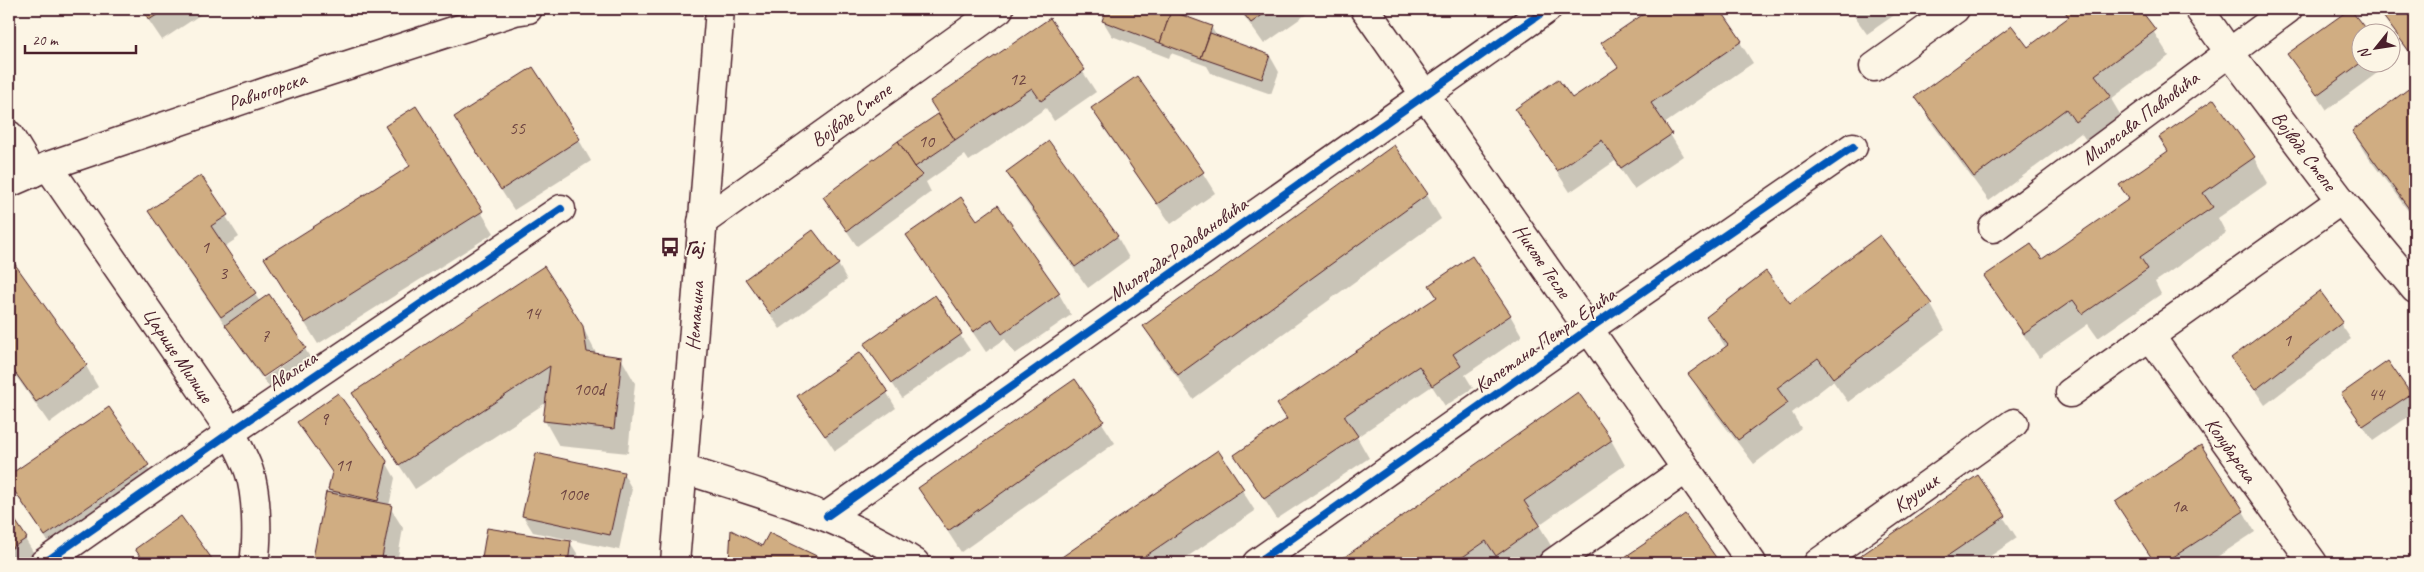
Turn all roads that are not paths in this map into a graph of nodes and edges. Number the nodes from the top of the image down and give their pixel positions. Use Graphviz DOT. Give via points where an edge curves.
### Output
graph roads {
  1 [pos="528,9"];
  2 [pos="720,9"];
  3 [pos="999,9"];
  4 [pos="1365,9"];
  5 [pos="1547,9"];
  6 [pos="1955,9"];
  7 [pos="2199,9"];
  8 [pos="2288,9"];
  9 [pos="2229,52"];
  10 [pos="1874,67"];
  11 [pos="1426,95"];
  12 [pos="9,135"];
  13 [pos="1853,148"];
  14 [pos="30,174"];
  15 [pos="2341,200"];
  16 [pos="561,209"];
  17 [pos="702,222"];
  18 [pos="1993,228"];
  19 [pos="2415,289"];
  20 [pos="1590,328"];
  21 [pos="2150,336"];
  22 [pos="2070,393"];
  23 [pos="2014,423"];
  24 [pos="231,432"];
  25 [pos="683,469"];
  26 [pos="1686,469"];
  27 [pos="827,516"];
  28 [pos="44,563"];
  29 [pos="254,563"];
  30 [pos="675,563"];
  31 [pos="915,563"];
  32 [pos="1257,563"];
  33 [pos="1552,563"];
  34 [pos="1752,563"];
  35 [pos="1818,563"];
  36 [pos="2313,563"];
  1 -- 14 [label="street, Равногорска" via="283,86"];
  2 -- 17 [label="street, Немањина"];
  3 -- 17 [label="street, Војводе Степе"];
  4 -- 11 [label="street, Николе Тесле"];
  5 -- 11 [label="street, Милорада Радовановића"];
  6 -- 10 [label="street"];
  7 -- 9 [label="street, Војводе Степе"];
  8 -- 9 [label="street, Милосава Павловића"];
  9 -- 15 [label="street, Војводе Степе"];
  9 -- 18 [label="street, Милосава Павловића"];
  11 -- 20 [label="street, Николе Тесле"];
  11 -- 27 [label="street, Милорада Радовановића"];
  12 -- 14 [label="street, Царице Милице"];
  13 -- 20 [label="street, Капетана Петра Ерића"];
  14 -- 24 [label="street, Царице Милице"];
  15 -- 19 [label="street, Војводе Степе"];
  15 -- 21 [label="street"];
  16 -- 24 [label="street, Авалска"];
  17 -- 25 [label="street, Немањина"];
  20 -- 26 [label="street, Николе Тесле"];
  20 -- 32 [label="street, Капетана Петра Ерића"];
  21 -- 22 [label="street"];
  21 -- 36 [label="street, Колубарска"];
  23 -- 35 [label="street, Крушик"];
  24 -- 28 [label="street, Авалска"];
  24 -- 29 [label="street, Царице Милице" via="249,471 253,489"];
  25 -- 27 [label="street"];
  25 -- 30 [label="street, Немањина"];
  26 -- 33 [label="street"];
  26 -- 34 [label="street, Николе Тесле"];
  27 -- 31 [label="street" via="886,544"];
}
